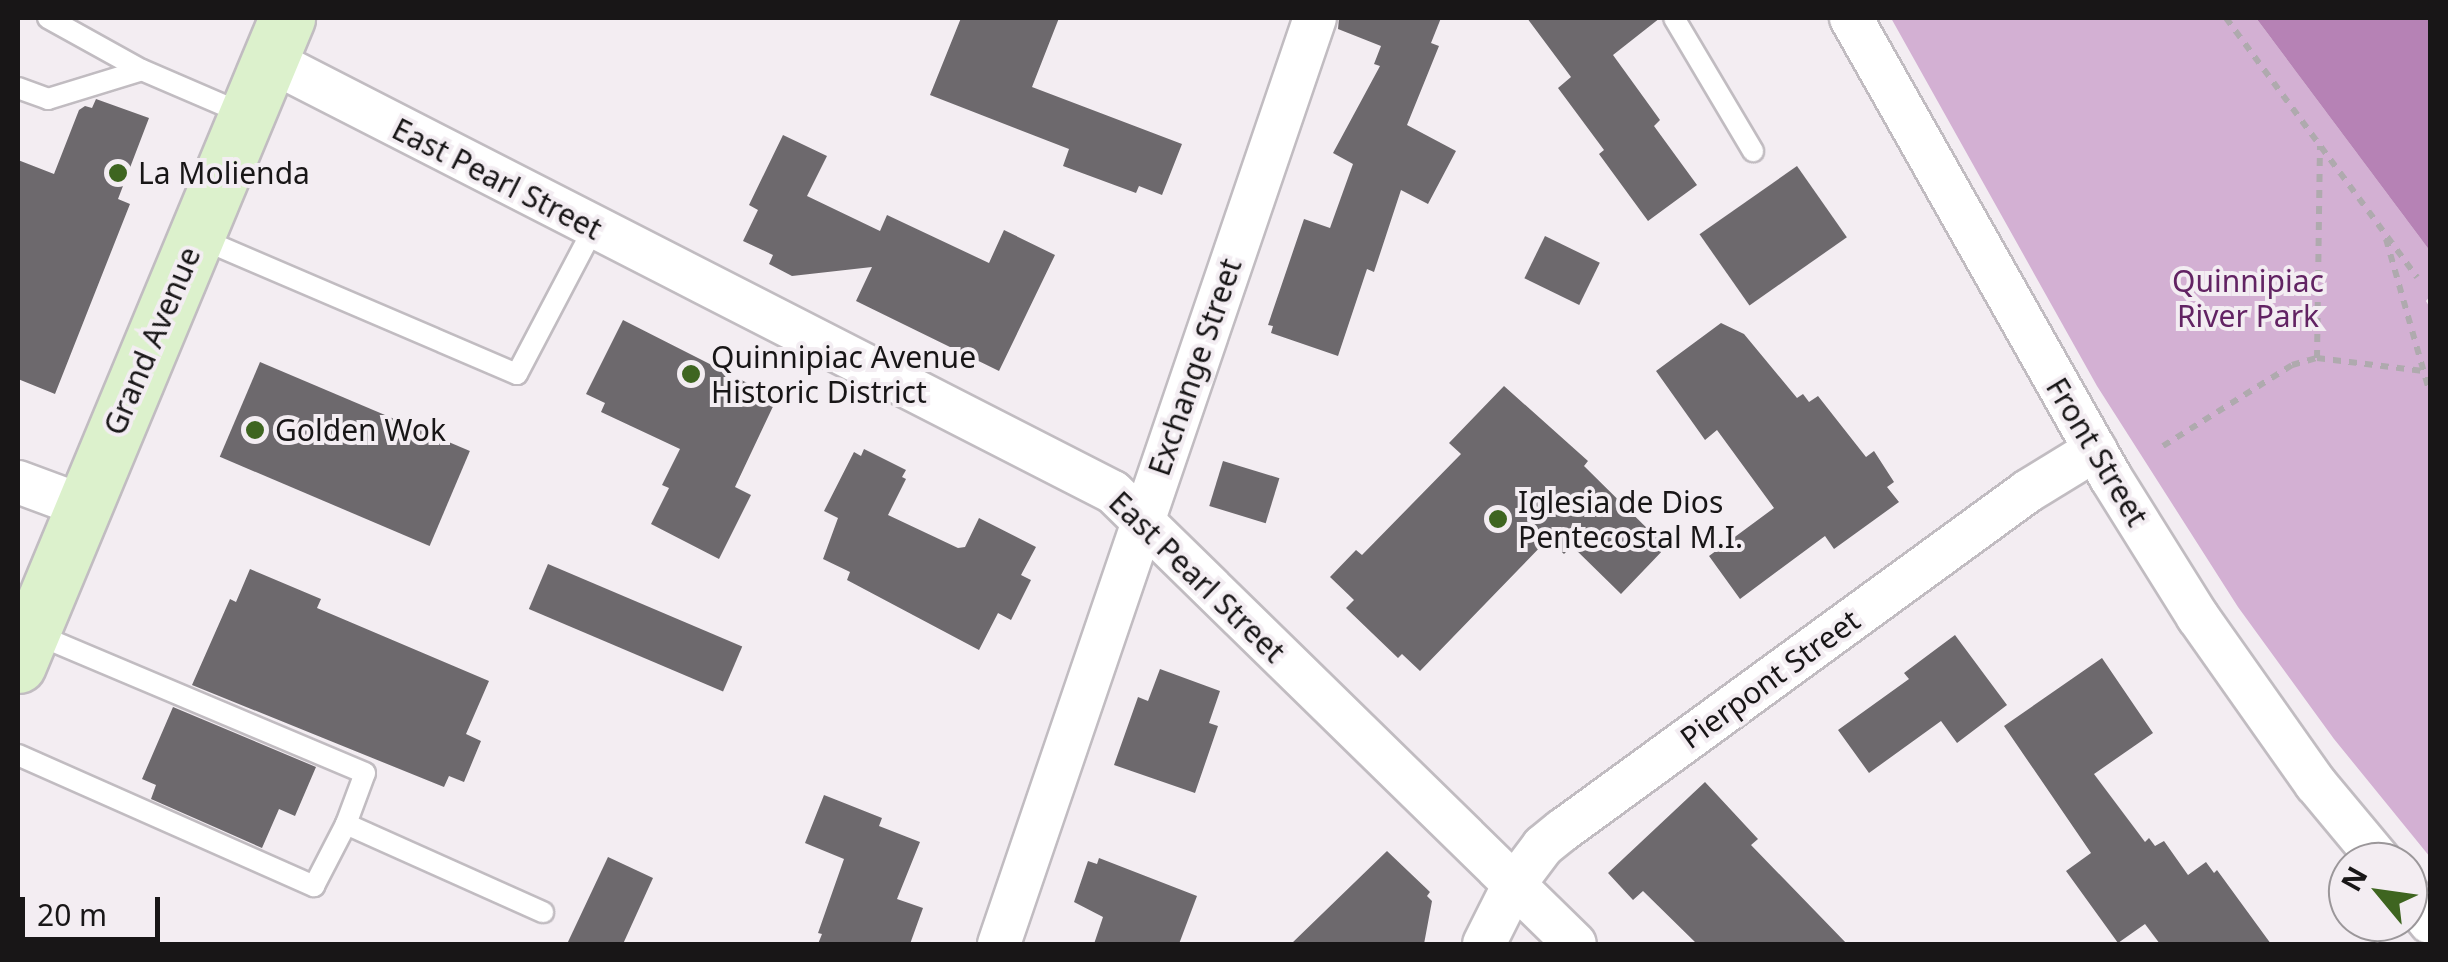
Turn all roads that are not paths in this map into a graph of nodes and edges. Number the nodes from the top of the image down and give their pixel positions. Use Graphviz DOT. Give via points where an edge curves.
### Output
graph roads {
  1 [pos="48,18"];
  2 [pos="1316,18"];
  3 [pos="1674,18"];
  4 [pos="1850,18"];
  5 [pos="278,39"];
  6 [pos="142,70"];
  7 [pos="18,88"];
  8 [pos="245,115"];
  9 [pos="1753,151"];
  10 [pos="593,229"];
  11 [pos="196,237"];
  12 [pos="2095,450"];
  13 [pos="18,482"];
  14 [pos="83,506"];
  15 [pos="1144,520"];
  16 [pos="24,649"];
  17 [pos="18,755"];
  18 [pos="346,824"];
  19 [pos="2364,842"];
  20 [pos="1513,886"];
  21 [pos="542,912"];
  22 [pos="2430,934"];
  23 [pos="999,944"];
  24 [pos="1484,944"];
  25 [pos="1575,944"];
  26 [pos="2418,944"];
  1 -- 6 [label="lane"];
  2 -- 15 [label="street, Exchange Street"];
  3 -- 9 [label="lane"];
  4 -- 12 [label="street, Front Street"];
  5 -- 8 [label="main road, Grand Avenue"];
  5 -- 10 [label="street, East Pearl Street"];
  6 -- 7 [label="lane" via="48,99"];
  6 -- 8 [label="lane"];
  8 -- 11 [label="main road, Grand Avenue"];
  10 -- 11 [label="lane" via="518,374"];
  10 -- 15 [label="street, East Pearl Street" via="1113,492"];
  11 -- 14 [label="main road, Grand Avenue"];
  12 -- 19 [label="street, Front Street" via="2209,632"];
  12 -- 20 [label="street, Pierpont Street" via="2028,491 1563,830"];
  13 -- 14 [label="street"];
  14 -- 16 [label="main road, Grand Avenue"];
  15 -- 20 [label="street, East Pearl Street"];
  15 -- 23 [label="street, Exchange Street"];
  16 -- 18 [label="lane" via="364,773"];
  17 -- 18 [label="lane" via="314,886"];
  18 -- 21 [label="lane"];
  20 -- 24 [label="street, Pierpont Street"];
  20 -- 25 [label="street, East Pearl Street"];
  22 -- 26 [label="street"];
}
